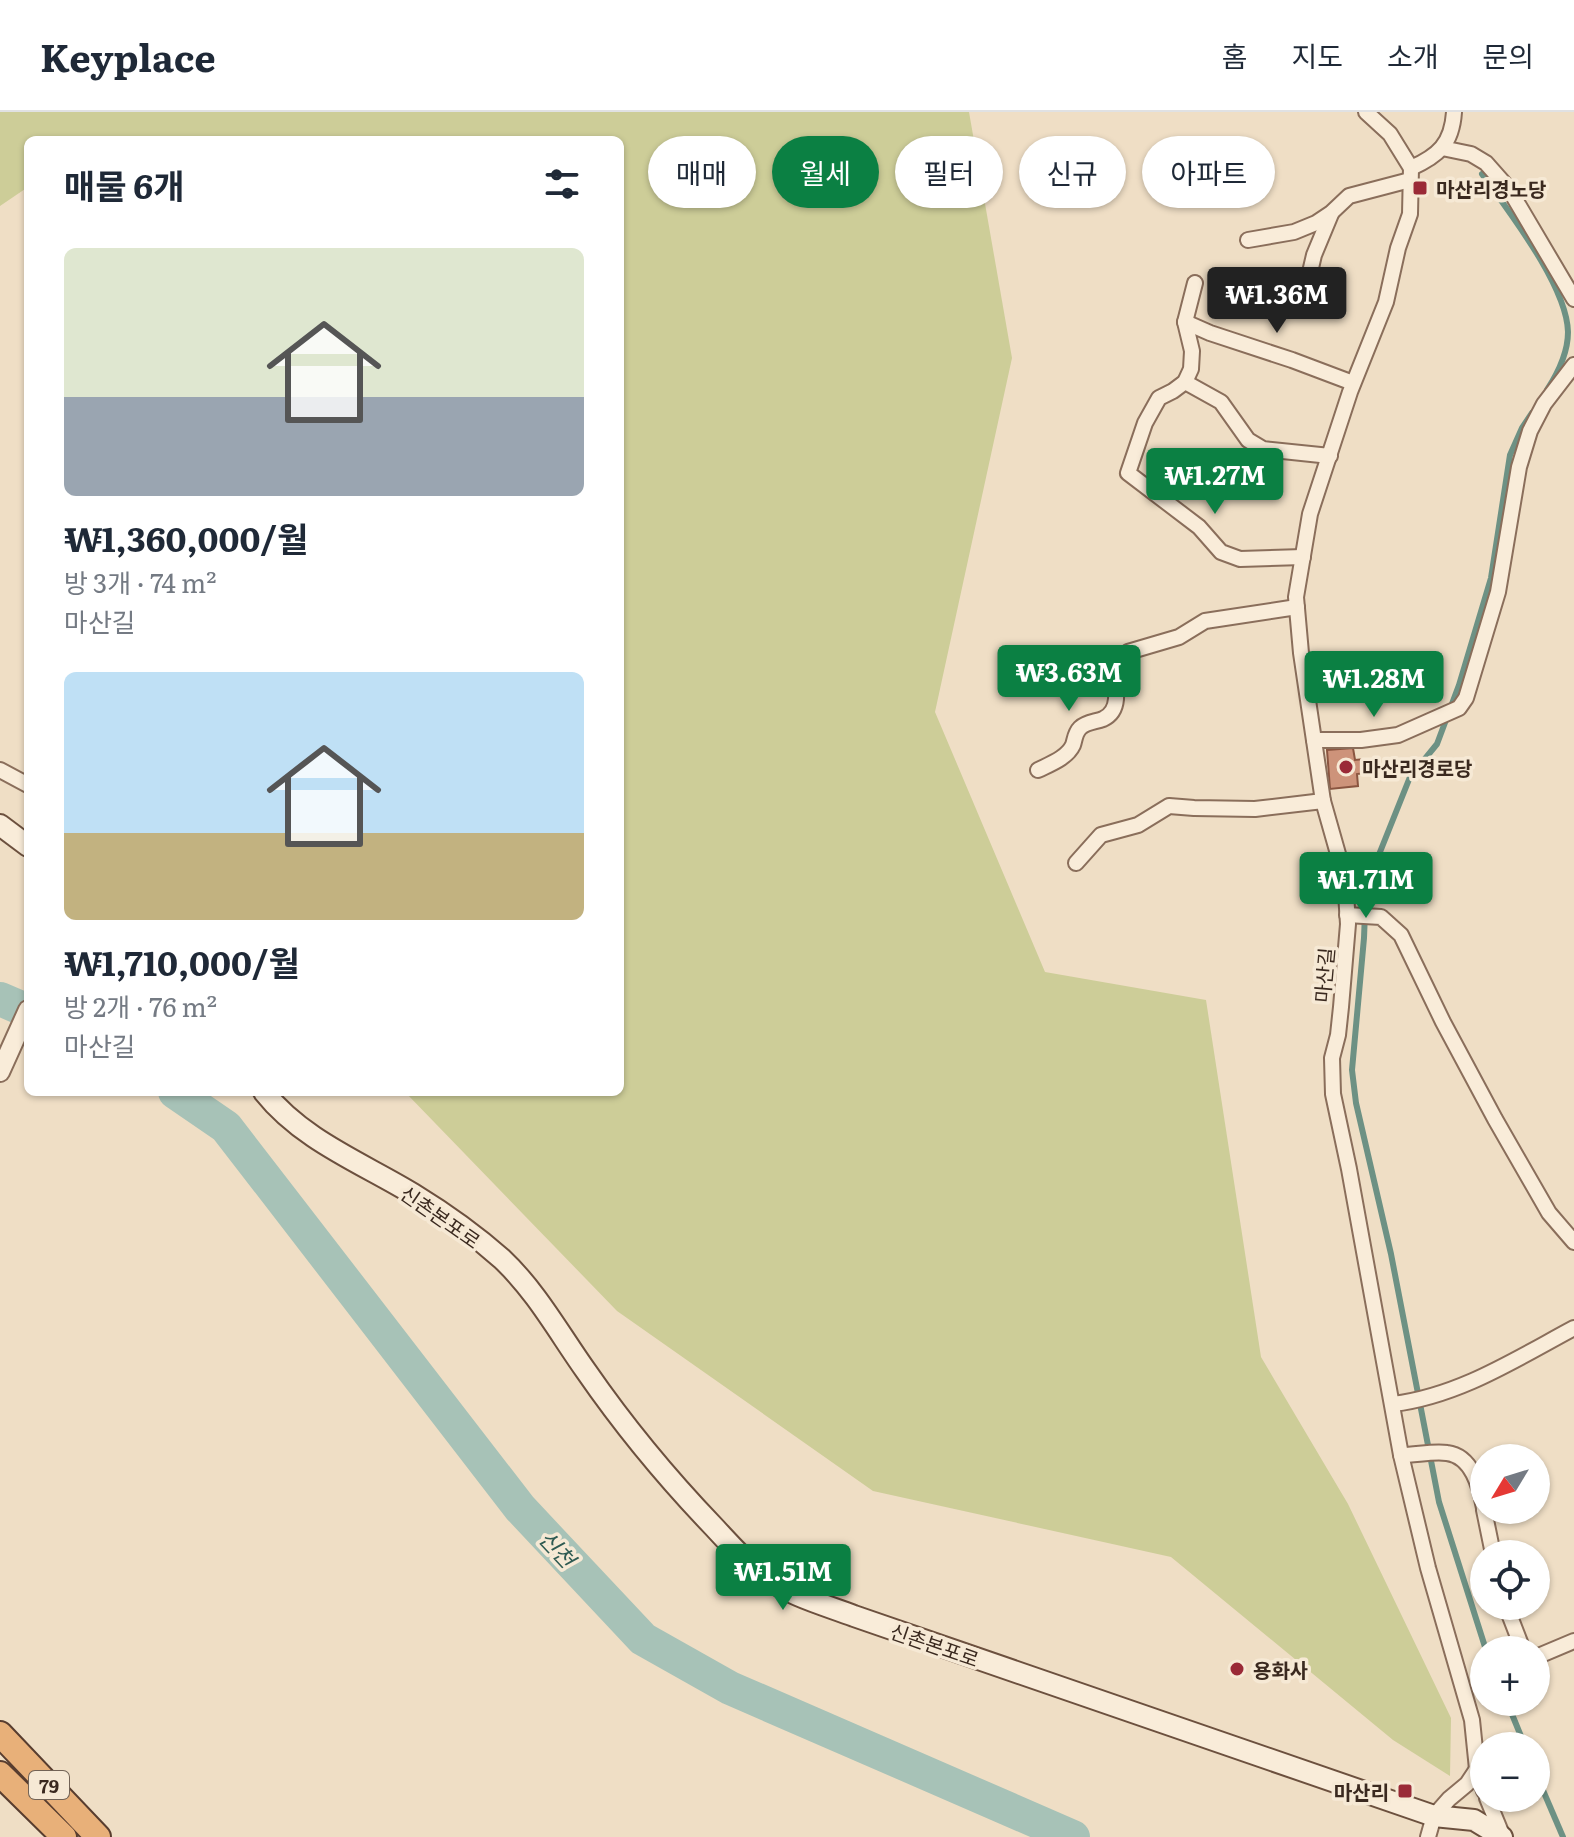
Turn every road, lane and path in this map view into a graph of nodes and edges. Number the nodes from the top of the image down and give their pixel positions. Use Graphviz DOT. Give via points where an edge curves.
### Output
graph roads {
  1 [pos="1366,112"];
  2 [pos="1454,112"];
  3 [pos="1442,148"];
  4 [pos="1411,174"];
  5 [pos="1331,213"];
  6 [pos="1248,240"];
  7 [pos="1195,283"];
  8 [pos="1304,298"];
  9 [pos="1574,299"];
  10 [pos="1185,322"];
  11 [pos="1574,365"];
  12 [pos="1185,382"];
  13 [pos="1353,383"];
  14 [pos="1330,456"];
  15 [pos="1303,557"];
  16 [pos="1297,607"];
  17 [pos="1112,668"];
  18 [pos="1023,671"];
  19 [pos="1314,740"];
  20 [pos="0,770"];
  21 [pos="1038,770"];
  22 [pos="24,783"];
  23 [pos="1323,801"];
  24 [pos="0,825"];
  25 [pos="24,843"];
  26 [pos="1076,863"];
  27 [pos="1354,915"];
  28 [pos="24,1019"];
  29 [pos="0,1072"];
  30 [pos="267,1096"];
  31 [pos="1574,1242"];
  32 [pos="1574,1328"];
  33 [pos="1393,1404"];
  34 [pos="1401,1455"];
  35 [pos="1470,1469"];
  36 [pos="1574,1641"];
  37 [pos="1550,1651"];
  38 [pos="1473,1732"];
  39 [pos="0,1734"];
  40 [pos="0,1774"];
  41 [pos="1470,1780"];
  42 [pos="1493,1812"];
  43 [pos="1434,1816"];
  44 [pos="64,1837"];
  45 [pos="98,1837"];
  46 [pos="1428,1837"];
  47 [pos="1503,1837"];
  1 -- 4 [label="street" via="1390,134"];
  2 -- 3 [label="street" via="1453,129"];
  3 -- 4 [label="street"];
  3 -- 9 [label="street" via="1486,163 1509,189"];
  4 -- 5 [label="street" via="1349,196"];
  4 -- 13 [label="street, 마산길" via="1410,214 1386,302"];
  5 -- 6 [label="street" via="1294,232"];
  5 -- 8 [label="street"];
  7 -- 10 [label="street"];
  10 -- 12 [label="street" via="1192,351"];
  10 -- 13 [label="street"];
  11 -- 19 [label="street" via="1530,431 1498,592 1466,698 1459,708 1398,735"];
  12 -- 14 [label="street" via="1221,402 1248,440 1263,449"];
  12 -- 15 [label="street" via="1159,398 1128,473 1199,527 1221,552 1240,559"];
  13 -- 14 [label="street, 마산길"];
  14 -- 15 [label="street, 마산길" via="1310,514"];
  15 -- 16 [label="street, 마산길"];
  16 -- 17 [label="street" via="1205,621 1179,637 1128,652"];
  16 -- 19 [label="street, 마산길"];
  17 -- 18 [label="street" via="1086,675"];
  17 -- 21 [label="street" via="1117,693 1107,718 1077,730 1072,748"];
  19 -- 23 [label="street, 마산길"];
  20 -- 22 [label="street"];
  23 -- 26 [label="street" via="1255,809 1169,806 1138,825 1101,835"];
  23 -- 27 [label="street, 마산길"];
  24 -- 25 [label="main road"];
  27 -- 31 [label="street" via="1381,917 1401,935 1495,1119 1549,1213"];
  27 -- 33 [label="street, 마산길" via="1332,1058 1333,1094"];
  28 -- 29 [label="street"];
  30 -- 43 [label="main road, 신촌본포로" via="313,1137 415,1195 503,1260 661,1470 765,1577 854,1616"];
  32 -- 33 [label="street" via="1439,1396"];
  33 -- 34 [label="street, 마산길"];
  34 -- 35 [label="street" via="1449,1453"];
  34 -- 38 [label="street, 마산길"];
  36 -- 37 [label="street"];
  39 -- 45 [label="highway, 79"];
  40 -- 44 [label="highway, 79"];
  41 -- 43 [label="street"];
  42 -- 47 [label="street"];
  43 -- 46 [label="street"];
  43 -- 47 [label="main road, 신촌본포로" via="1474,1820"];
}
